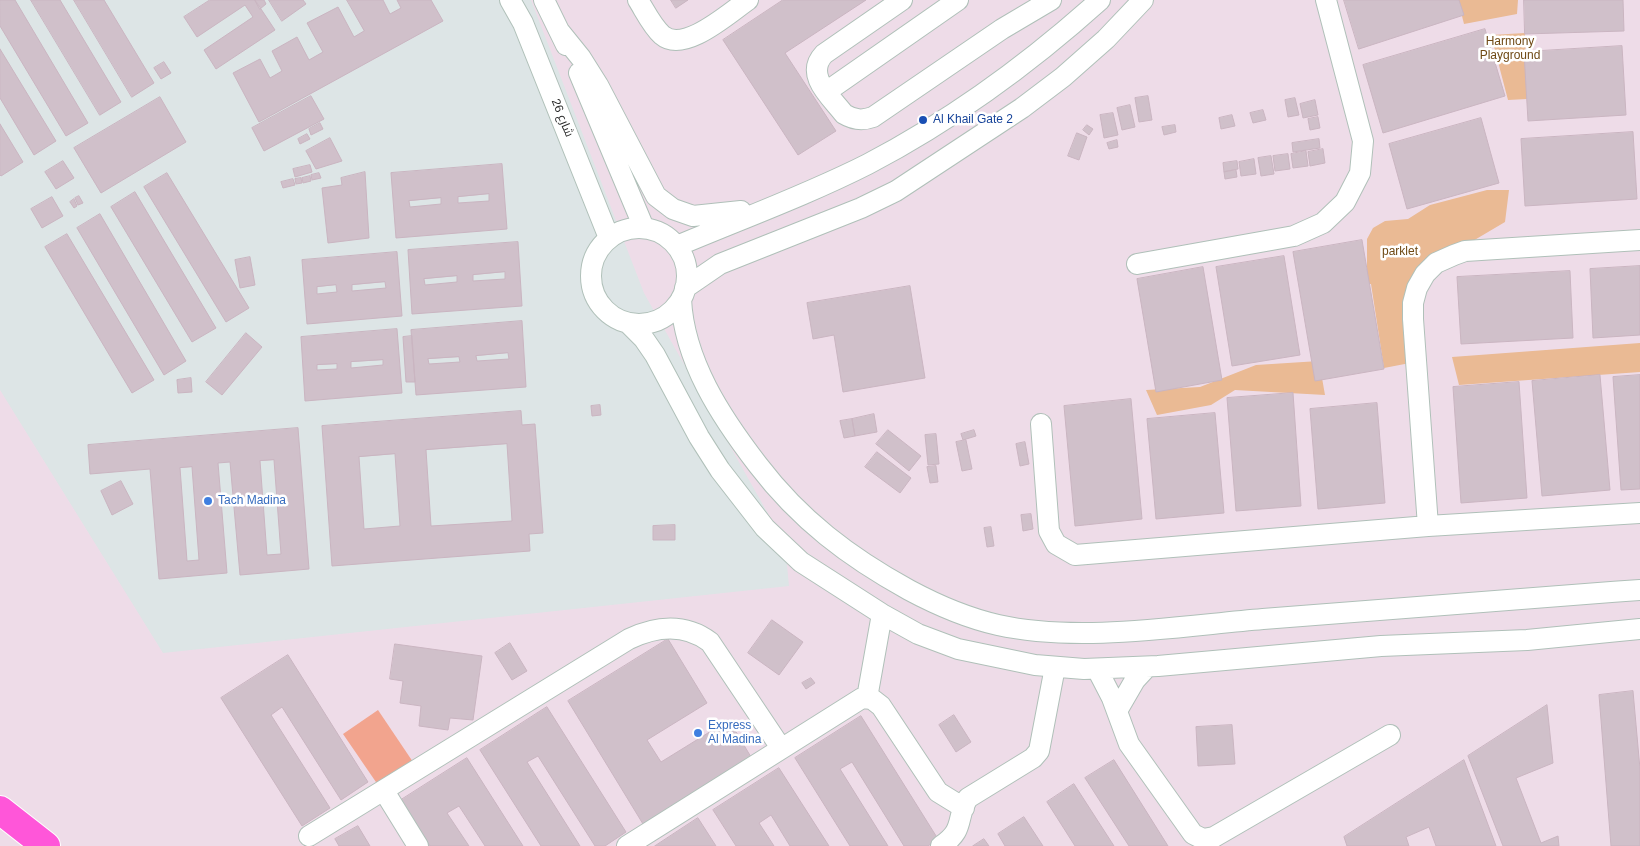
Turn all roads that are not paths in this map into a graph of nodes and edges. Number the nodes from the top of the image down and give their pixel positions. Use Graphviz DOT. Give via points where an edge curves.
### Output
graph roads {
  1 [pos="510,0"];
  2 [pos="544,0"];
  3 [pos="638,0"];
  4 [pos="748,0"];
  5 [pos="958,0"];
  6 [pos="1051,0"];
  7 [pos="1144,0"];
  8 [pos="1326,0"];
  9 [pos="895,2"];
  10 [pos="1097,2"];
  11 [pos="1024,6"];
  12 [pos="1129,9"];
  13 [pos="560,32"];
  14 [pos="912,32"];
  15 [pos="826,92"];
  16 [pos="770,206"];
  17 [pos="644,228"];
  18 [pos="609,238"];
  19 [pos="1640,240"];
  20 [pos="677,246"];
  21 [pos="1137,264"];
  22 [pos="683,293"];
  23 [pos="628,323"];
  24 [pos="1040,424"];
  25 [pos="1640,512"];
  26 [pos="1428,526"];
  27 [pos="1640,590"];
  28 [pos="882,614"];
  29 [pos="1640,629"];
  30 [pos="1055,667"];
  31 [pos="1147,667"];
  32 [pos="1098,669"];
  33 [pos="867,698"];
  34 [pos="1117,711"];
  35 [pos="1390,735"];
  36 [pos="781,748"];
  37 [pos="384,791"];
  38 [pos="964,808"];
  39 [pos="0,810"];
  40 [pos="309,836"];
  41 [pos="46,846"];
  42 [pos="418,846"];
  43 [pos="627,846"];
  44 [pos="941,846"];
  1 -- 18 [label="street, شارع 26" via="523,23"];
  2 -- 13 [label="street"];
  3 -- 4 [label="street" via="662,35 679,41 694,37"];
  5 -- 14 [label="street"];
  6 -- 11 [label="street"];
  7 -- 12 [label="street"];
  8 -- 21 [label="street" via="1363,141 1360,173 1345,202 1323,223 1294,236"];
  9 -- 14 [label="street"];
  9 -- 15 [label="street" via="819,59 816,72"];
  10 -- 16 [label="street" via="1034,56 928,130 845,175"];
  11 -- 15 [label="street" via="873,117 849,118"];
  12 -- 22 [label="street" via="1063,77 896,191 720,264"];
  13 -- 16 [label="street" via="590,71 650,187 664,203 682,213 704,216"];
  13 -- 17 [label="street"];
  14 -- 15 [label="street"];
  16 -- 20 [label="street"];
  17 -- 18 [label="street" via="626,230"];
  17 -- 20 [label="street" via="663,234"];
  18 -- 23 [label="street" via="596,256 591,279 594,294 602,308 614,318"];
  19 -- 26 [label="street" via="1466,251 1436,263 1425,274 1417,288 1413,311"];
  20 -- 22 [label="street" via="687,276"];
  22 -- 23 [label="street" via="674,309 658,320"];
  22 -- 27 [label="street" via="682,324 697,367 752,457 788,501 822,534 861,563 925,598 979,620 1026,630 1118,631"];
  23 -- 28 [label="street" via="655,355 698,437 720,470 765,528 801,562"];
  24 -- 26 [label="street" via="1049,531 1061,549 1075,555"];
  25 -- 26 [label="street"];
  28 -- 30 [label="street" via="918,634 958,649 996,659"];
  28 -- 33 [label="street"];
  29 -- 31 [label="street" via="1527,640 1381,646"];
  30 -- 32 [label="street"];
  30 -- 38 [label="street" via="1039,751 1033,758 971,795"];
  31 -- 32 [label="street"];
  31 -- 34 [label="street" via="1135,680"];
  32 -- 34 [label="street"];
  33 -- 36 [label="street" via="858,700"];
  33 -- 38 [label="street" via="882,706 938,792"];
  34 -- 35 [label="street" via="1129,744 1194,834 1203,839 1214,837"];
  36 -- 37 [label="street" via="710,642 693,632 661,629 629,639"];
  36 -- 43 [label="street"];
  37 -- 40 [label="street"];
  37 -- 42 [label="street"];
  38 -- 44 [label="street" via="955,835"];
  39 -- 41 [label="highway"];
}
